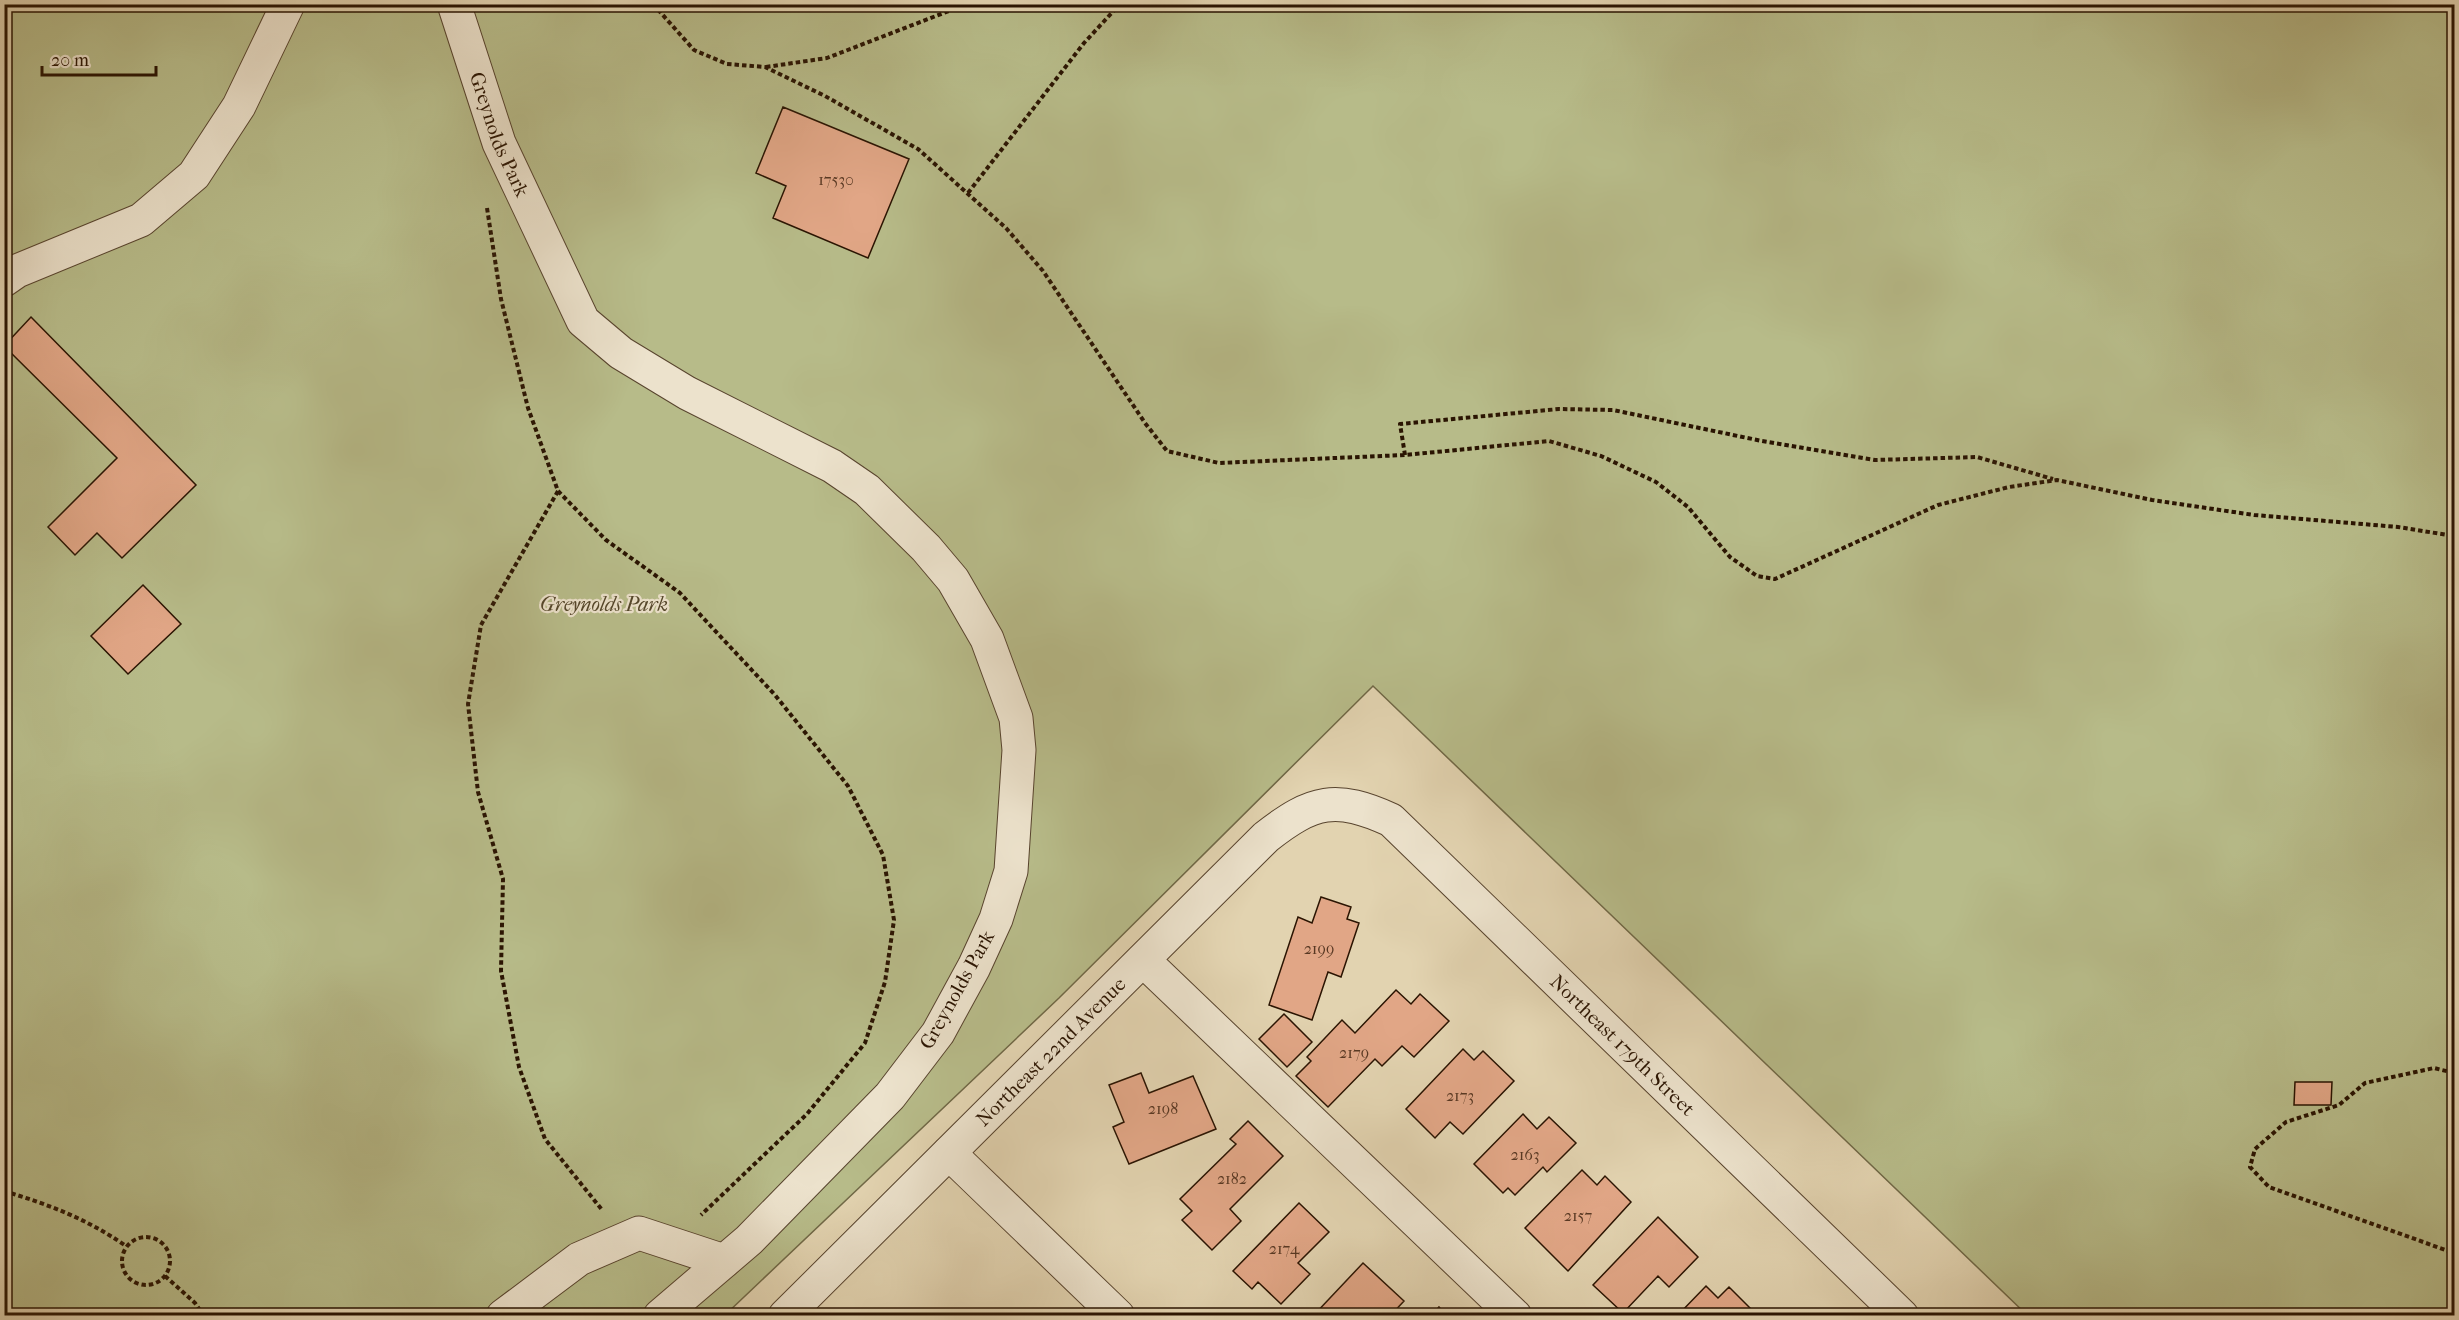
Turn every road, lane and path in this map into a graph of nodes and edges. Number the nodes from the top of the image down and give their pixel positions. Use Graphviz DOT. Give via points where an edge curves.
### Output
graph roads {
  1 [pos="288,4"];
  2 [pos="454,4"];
  3 [pos="653,4"];
  4 [pos="967,4"];
  5 [pos="1120,4"];
  6 [pos="765,67"];
  7 [pos="968,193"];
  8 [pos="486,198"];
  9 [pos="4,280"];
  10 [pos="1405,455"];
  11 [pos="2057,480"];
  12 [pos="558,491"];
  13 [pos="2454,536"];
  14 [pos="1328,805"];
  15 [pos="1143,960"];
  16 [pos="2454,1074"];
  17 [pos="949,1154"];
  18 [pos="4,1191"];
  19 [pos="639,1233"];
  20 [pos="671,1244"];
  21 [pos="126,1246"];
  22 [pos="2454,1253"];
  23 [pos="724,1262"];
  24 [pos="165,1276"];
  25 [pos="204,1316"];
  26 [pos="503,1316"];
  27 [pos="660,1316"];
  28 [pos="785,1316"];
  29 [pos="1118,1316"];
  30 [pos="1515,1316"];
  31 [pos="1902,1316"];
  1 -- 9 [label="street" via="239,106 194,175 141,220 17,271"];
  2 -- 23 [label="street, Greynolds Park" via="499,142 583,321 621,353 687,393 832,466 875,497 953,580 987,639 1016,718 1019,750 1011,871 996,919 974,967 938,1034 890,1096"];
  3 -- 6 [label="path" via="694,50 727,64"];
  4 -- 6 [label="path" via="827,58"];
  5 -- 7 [label="path" via="1084,42"];
  6 -- 7 [label="path" via="918,149"];
  7 -- 10 [label="path" via="1006,228 1043,271 1167,451 1219,463"];
  8 -- 12 [label="path" via="501,299 522,386"];
  10 -- 11 [label="path" via="1400,424 1559,408 1603,410 1875,460 1977,457"];
  10 -- 11 [label="path" via="1549,441 1601,456 1656,482 1688,507 1730,557 1757,576 1775,579 1938,505"];
  11 -- 13 [label="path" via="2253,515 2398,527"];
  12 -- 19 [label="path" via="482,625 468,704 478,792 503,879 501,971 519,1067 545,1138 603,1211"];
  12 -- 20 [label="path" via="606,540 680,593 775,695 848,786 883,855 894,920 885,982 865,1043 807,1114"];
  14 -- 15 [label="street, Northeast 22nd Avenue" via="1305,812 1266,837"];
  14 -- 31 [label="street, Northeast 179th Street" via="1347,804 1391,820"];
  15 -- 17 [label="street, Northeast 22nd Avenue"];
  15 -- 30 [label="street"];
  16 -- 22 [label="path" via="2433,1068 2365,1083 2339,1105 2286,1122 2255,1149 2250,1167 2269,1187"];
  17 -- 28 [label="street, Northeast 22nd Avenue"];
  17 -- 29 [label="street"];
  18 -- 21 [label="path" via="95,1225"];
  19 -- 20 [label="street"];
  19 -- 26 [label="street" via="579,1260"];
  20 -- 23 [label="street"];
  21 -- 24 [label="path" via="122,1262 127,1276 148,1286"];
  21 -- 24 [label="path" via="148,1236 163,1243 171,1257"];
  23 -- 27 [label="street, Greynolds Park"];
  24 -- 25 [label="path"];
}
